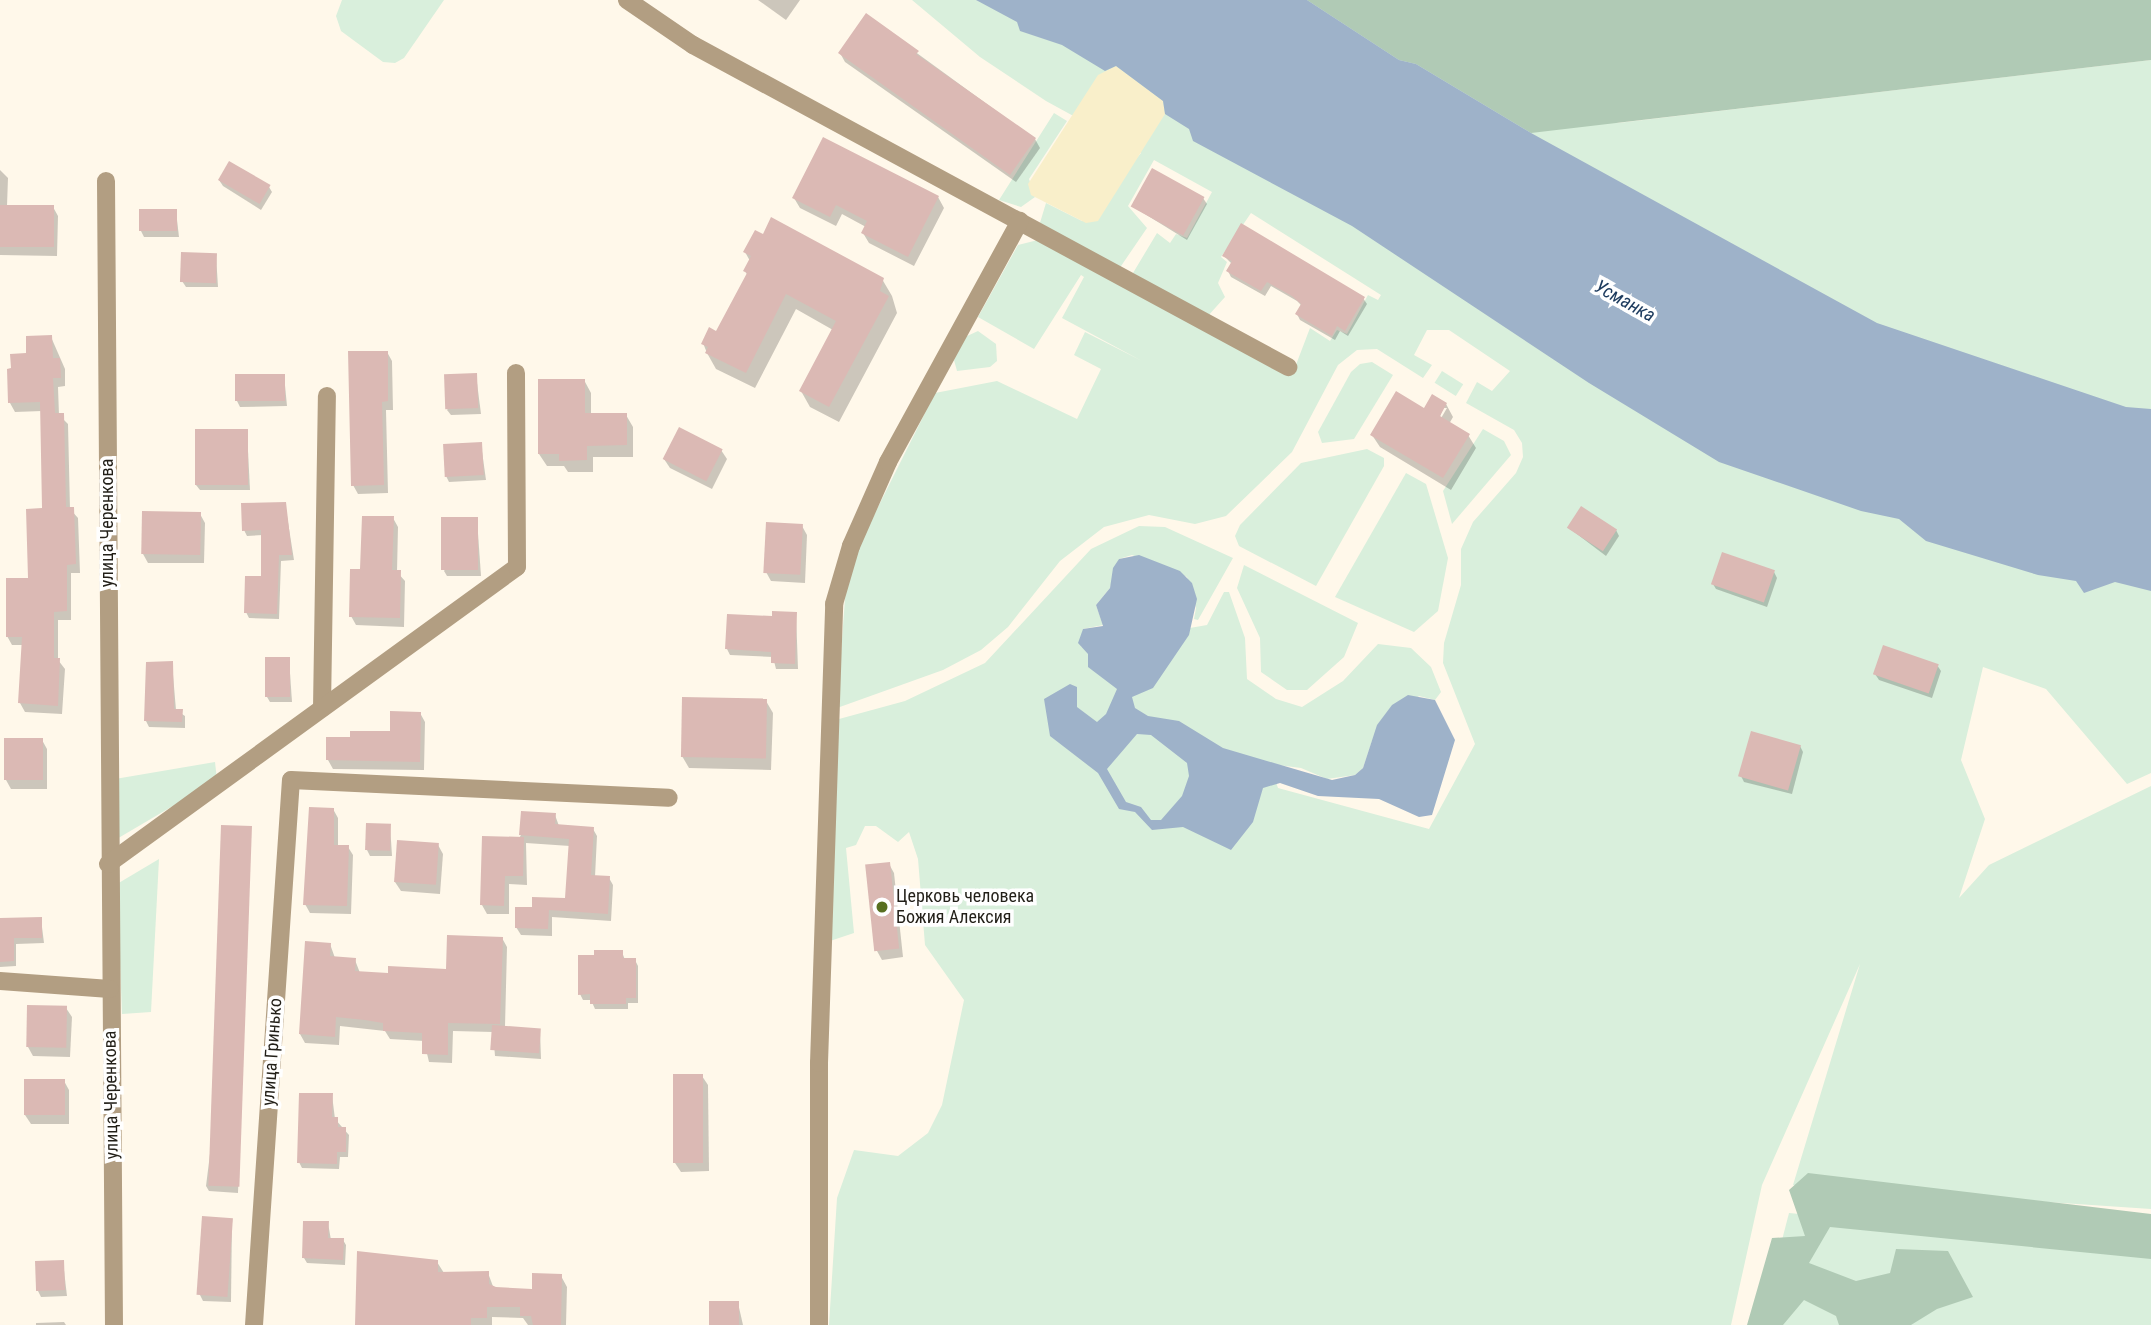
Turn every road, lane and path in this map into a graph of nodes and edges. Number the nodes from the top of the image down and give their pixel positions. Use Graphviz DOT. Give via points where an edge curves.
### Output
graph roads {
  1 [pos="627,0"];
  2 [pos="106,181"];
  3 [pos="1020,221"];
  4 [pos="1288,368"];
  5 [pos="516,373"];
  6 [pos="327,396"];
  7 [pos="323,708"];
  8 [pos="669,798"];
  9 [pos="108,864"];
  10 [pos="0,982"];
  11 [pos="110,989"];
  12 [pos="114,1325"];
  13 [pos="254,1325"];
  14 [pos="820,1325"];
  1 -- 3 [label="street" via="693,44"];
  2 -- 9 [label="street, улица Черенкова"];
  3 -- 4 [label="street"];
  3 -- 14 [label="street" via="888,462 850,546 836,595 819,1063"];
  5 -- 7 [label="street" via="517,567"];
  6 -- 7 [label="street"];
  7 -- 9 [label="street"];
  8 -- 13 [label="street, улица Гринько" via="291,780"];
  9 -- 11 [label="street, улица Черенкова"];
  10 -- 11 [label="street"];
  11 -- 12 [label="street, улица Черенкова"];
}
